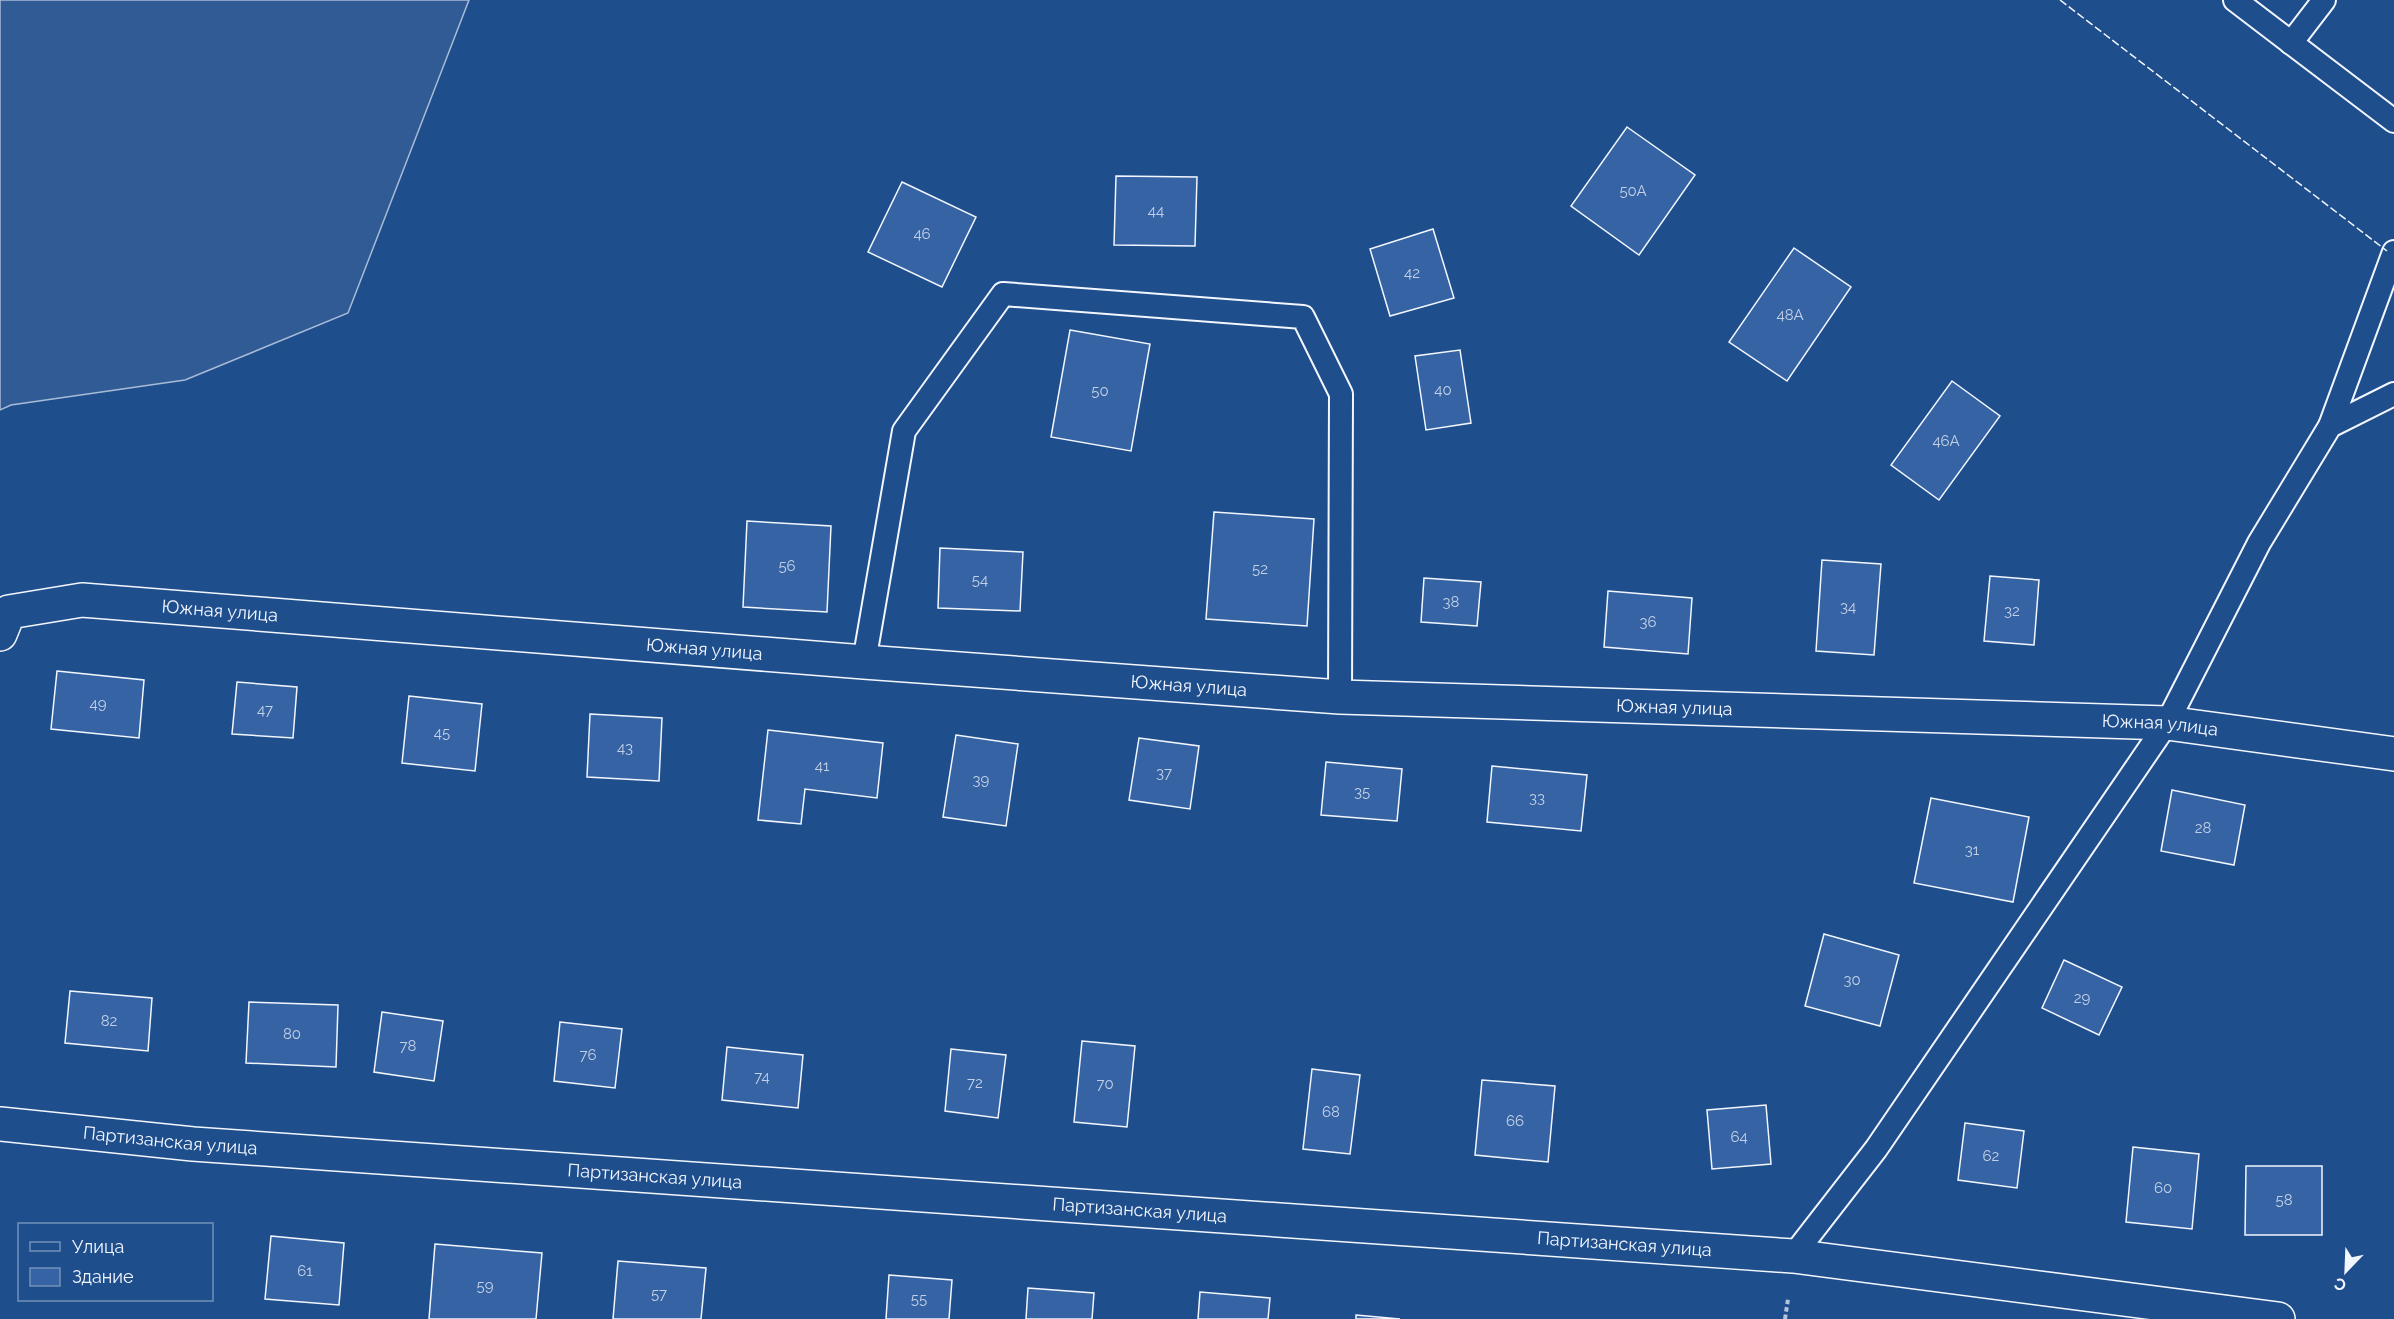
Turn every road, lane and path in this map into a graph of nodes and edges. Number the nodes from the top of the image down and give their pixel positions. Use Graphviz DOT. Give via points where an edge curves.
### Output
graph roads {
  1 [pos="2235,0"];
  2 [pos="2324,0"];
  3 [pos="2291,43"];
  4 [pos="2394,121"];
  5 [pos="2394,252"];
  6 [pos="2394,394"];
  7 [pos="2330,426"];
  8 [pos="0,634"];
  9 [pos="864,662"];
  10 [pos="1341,698"];
  11 [pos="2167,723"];
  12 [pos="2394,754"];
  13 [pos="0,1124"];
  14 [pos="1793,1256"];
  15 [pos="2278,1319"];
  1 -- 3 [label="lane"];
  2 -- 3 [label="lane"];
  3 -- 4 [label="lane"];
  5 -- 7 [label="lane"];
  6 -- 7 [label="lane"];
  7 -- 11 [label="lane" via="2259,543"];
  8 -- 9 [label="street, Южная улица" via="9,612 82,600"];
  9 -- 10 [label="street, Южная улица"];
  9 -- 10 [label="lane" via="904,431 1003,294 1303,316 1341,394"];
  10 -- 11 [label="street, Южная улица"];
  11 -- 12 [label="street, Южная улица"];
  11 -- 14 [label="lane" via="1876,1149"];
  13 -- 14 [label="street, Партизанская улица" via="205,1145"];
  14 -- 15 [label="street, Партизанская улица"];
}
